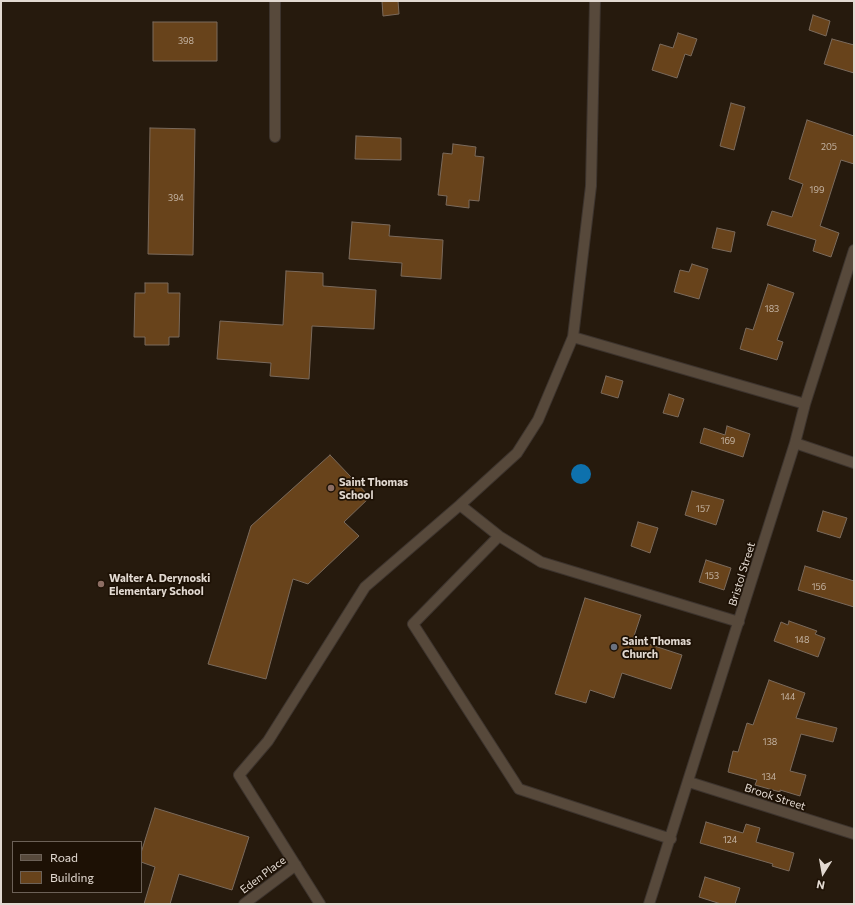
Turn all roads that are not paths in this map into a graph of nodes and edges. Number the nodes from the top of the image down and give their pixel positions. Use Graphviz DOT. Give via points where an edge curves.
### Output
graph roads {
  1 [pos="275,1"];
  2 [pos="595,1"];
  3 [pos="275,137"];
  4 [pos="854,250"];
  5 [pos="573,337"];
  6 [pos="805,404"];
  7 [pos="795,443"];
  8 [pos="854,463"];
  9 [pos="460,505"];
  10 [pos="499,536"];
  11 [pos="739,622"];
  12 [pos="689,782"];
  13 [pos="854,834"];
  14 [pos="671,839"];
  15 [pos="296,865"];
  16 [pos="244,904"];
  17 [pos="320,904"];
  18 [pos="649,904"];
  1 -- 3 [label="street"];
  2 -- 5 [label="street" via="591,186"];
  4 -- 6 [label="street, Bristol Street"];
  5 -- 6 [label="street"];
  5 -- 9 [label="street" via="538,420 517,453"];
  6 -- 7 [label="street, Bristol Street"];
  7 -- 8 [label="street"];
  7 -- 11 [label="street, Bristol Street"];
  9 -- 10 [label="street"];
  9 -- 15 [label="street" via="365,587 268,741 240,775"];
  10 -- 11 [label="street" via="541,562"];
  10 -- 14 [label="street" via="413,624 519,789"];
  11 -- 12 [label="street, Bristol Street"];
  12 -- 13 [label="street, Brook Street"];
  12 -- 14 [label="street, Bristol Street"];
  14 -- 18 [label="street, Bristol Street"];
  15 -- 16 [label="street, Eden Place"];
  15 -- 17 [label="street"];
}
